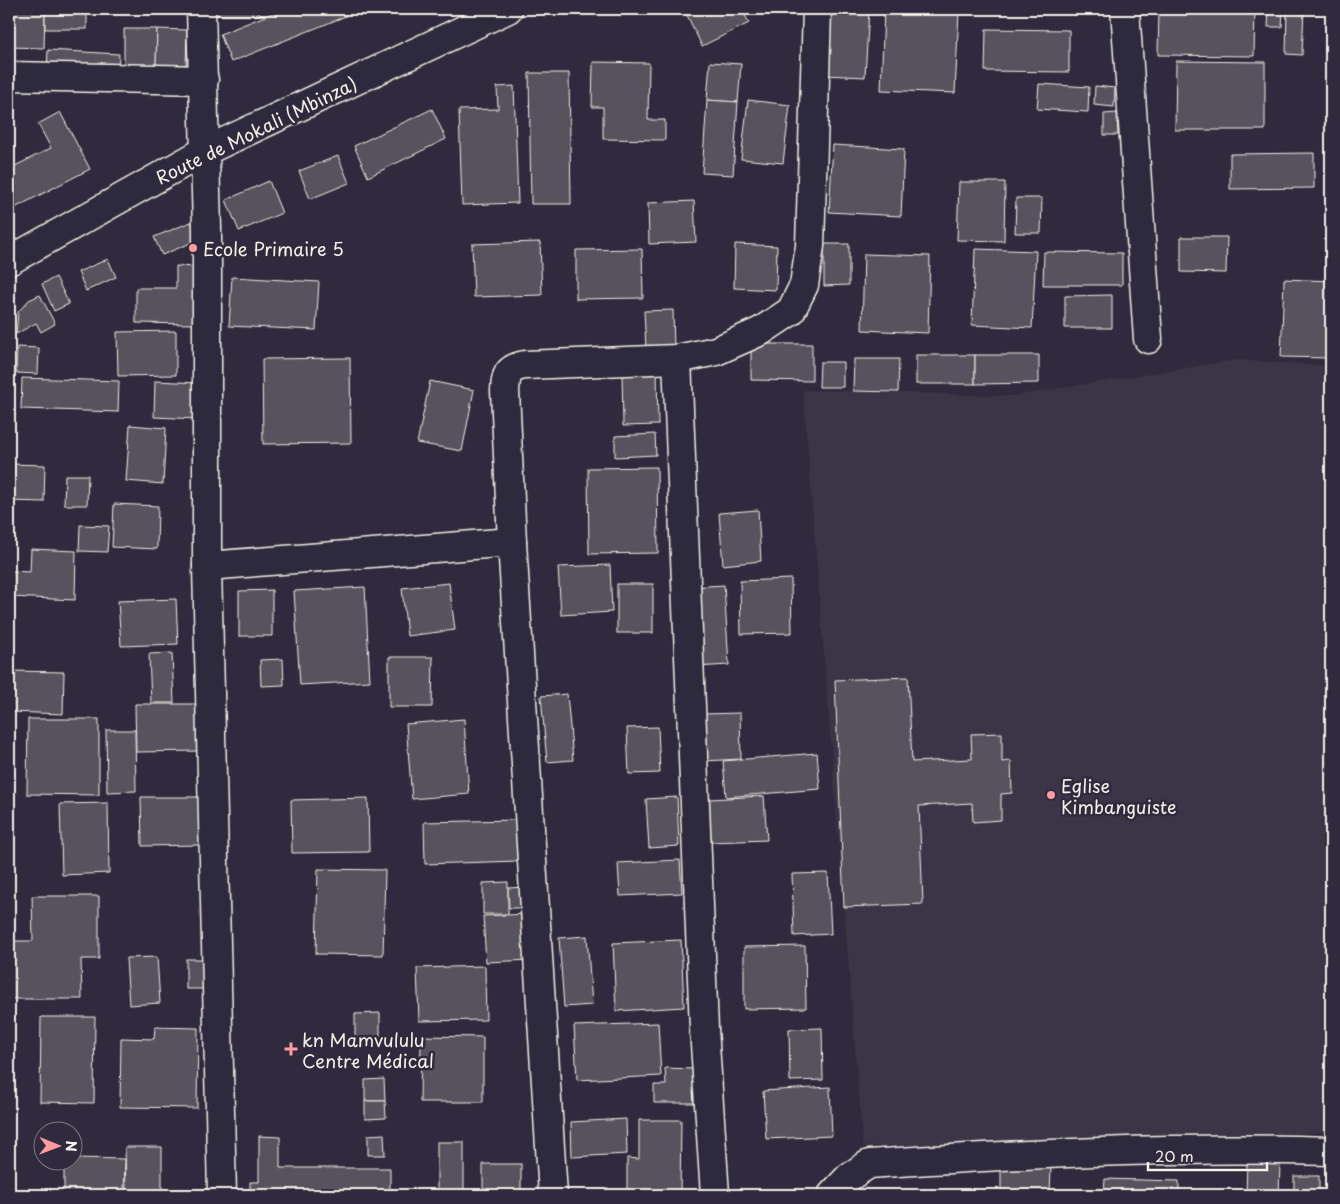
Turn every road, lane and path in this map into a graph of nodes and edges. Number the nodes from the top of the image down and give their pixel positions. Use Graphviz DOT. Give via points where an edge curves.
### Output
graph roads {
  1 [pos="201,9"];
  2 [pos="508,9"];
  3 [pos="817,9"];
  4 [pos="1125,9"];
  5 [pos="9,76"];
  6 [pos="204,80"];
  7 [pos="205,151"];
  8 [pos="9,261"];
  9 [pos="1148,339"];
  10 [pos="676,359"];
  11 [pos="512,542"];
  12 [pos="207,566"];
  13 [pos="1331,1151"];
  14 [pos="222,1195"];
  15 [pos="553,1195"];
  16 [pos="715,1195"];
  17 [pos="832,1195"];
  1 -- 6 [label="street"];
  2 -- 7 [label="street, Route de Mokali (Mbinza)"];
  3 -- 10 [label="street" via="810,246 804,285 791,311 761,331 716,351"];
  4 -- 9 [label="street"];
  5 -- 6 [label="street"];
  6 -- 7 [label="street"];
  7 -- 8 [label="street, Route de Mokali (Mbinza)"];
  7 -- 12 [label="street"];
  10 -- 11 [label="street" via="514,366 506,376 504,391"];
  10 -- 16 [label="street" via="703,1020"];
  11 -- 12 [label="street"];
  11 -- 15 [label="street"];
  12 -- 14 [label="street"];
  13 -- 17 [label="street" via="1036,1154 869,1164"];
}
